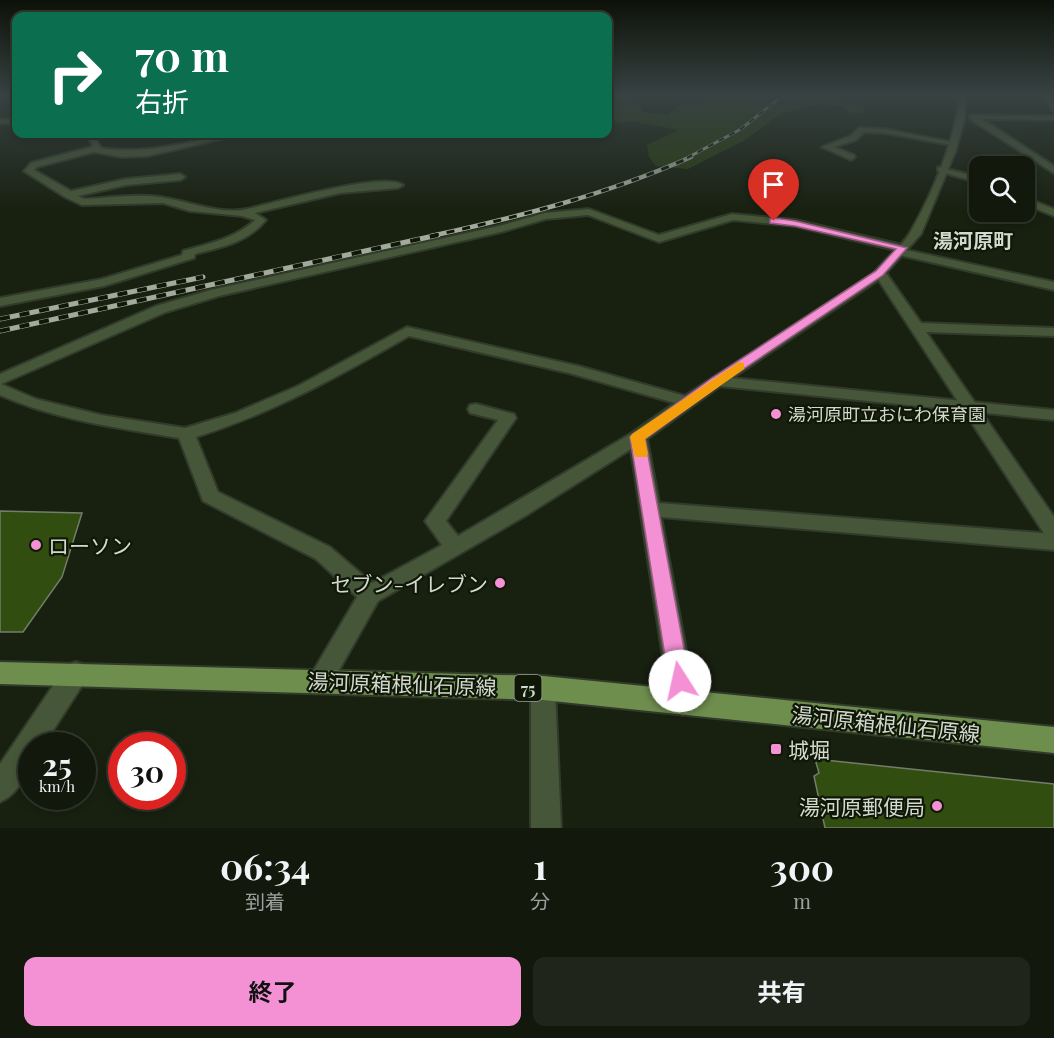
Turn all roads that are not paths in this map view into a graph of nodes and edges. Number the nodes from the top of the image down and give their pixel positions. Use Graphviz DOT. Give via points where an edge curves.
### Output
graph roads {
  1 [pos="857,135"];
  2 [pos="905,135"];
  3 [pos="957,135"];
  4 [pos="996,135"];
  5 [pos="92,138"];
  6 [pos="220,138"];
  7 [pos="952,143"];
  8 [pos="94,149"];
  9 [pos="851,157"];
  10 [pos="941,169"];
  11 [pos="1054,170"];
  12 [pos="180,177"];
  13 [pos="969,177"];
  14 [pos="398,185"];
  15 [pos="68,196"];
  16 [pos="1035,205"];
  17 [pos="243,213"];
  18 [pos="1054,213"];
  19 [pos="900,250"];
  20 [pos="187,253"];
  21 [pos="161,260"];
  22 [pos="880,273"];
  23 [pos="1054,286"];
  24 [pos="0,302"];
  25 [pos="914,327"];
  26 [pos="1054,332"];
  27 [pos="0,380"];
  28 [pos="717,381"];
  29 [pos="0,389"];
  30 [pos="688,402"];
  31 [pos="966,405"];
  32 [pos="476,409"];
  33 [pos="1054,415"];
  34 [pos="186,434"];
  35 [pos="638,437"];
  36 [pos="650,509"];
  37 [pos="1054,533"];
  38 [pos="1054,542"];
  39 [pos="455,547"];
  40 [pos="370,595"];
  41 [pos="0,673"];
  42 [pos="76,673"];
  43 [pos="320,680"];
  44 [pos="543,688"];
  45 [pos="683,702"];
  46 [pos="1054,740"];
  47 [pos="0,788"];
  48 [pos="546,828"];
  1 -- 9 [label="street" via="826,147"];
  2 -- 7 [label="street"];
  3 -- 7 [label="street"];
  4 -- 11 [label="street"];
  5 -- 8 [label="street" via="98,146"];
  6 -- 8 [label="street" via="147,153"];
  7 -- 10 [label="street"];
  8 -- 15 [label="street" via="42,161 30,168 29,171"];
  10 -- 13 [label="street"];
  10 -- 19 [label="street" via="915,234"];
  12 -- 15 [label="street" via="126,182"];
  14 -- 17 [label="street" via="298,198"];
  15 -- 17 [label="street" via="82,202 164,200 190,208"];
  16 -- 18 [label="street"];
  17 -- 20 [label="street" via="261,220 246,234"];
  19 -- 22 [label="street"];
  19 -- 23 [label="street"];
  19 -- 27 [label="street" via="795,223 732,217 659,239 589,212 545,216 501,230 172,306"];
  20 -- 21 [label="street"];
  20 -- 24 [label="street" via="190,256 104,282"];
  22 -- 25 [label="street"];
  22 -- 28 [label="street"];
  25 -- 26 [label="street"];
  25 -- 31 [label="street"];
  28 -- 30 [label="street"];
  28 -- 31 [label="street"];
  29 -- 34 [label="street" via="31,403 101,420"];
  30 -- 34 [label="street" via="573,369 407,331 304,389 242,417"];
  30 -- 35 [label="street"];
  31 -- 33 [label="street"];
  31 -- 37 [label="street"];
  32 -- 39 [label="street" via="508,418 435,521"];
  34 -- 40 [label="street" via="210,496 324,553"];
  35 -- 36 [label="street"];
  35 -- 39 [label="street"];
  36 -- 38 [label="street"];
  36 -- 45 [label="street"];
  39 -- 40 [label="street"];
  40 -- 43 [label="street"];
  41 -- 42 [label="main road, 湯河原箱根仙石原線 / 75"];
  42 -- 43 [label="main road, 湯河原箱根仙石原線 / 75"];
  42 -- 47 [label="street"];
  43 -- 44 [label="main road, 湯河原箱根仙石原線 / 75"];
  44 -- 45 [label="main road, 湯河原箱根仙石原線 / 75"];
  44 -- 48 [label="street"];
  45 -- 46 [label="main road, 湯河原箱根仙石原線 / 75"];
}
